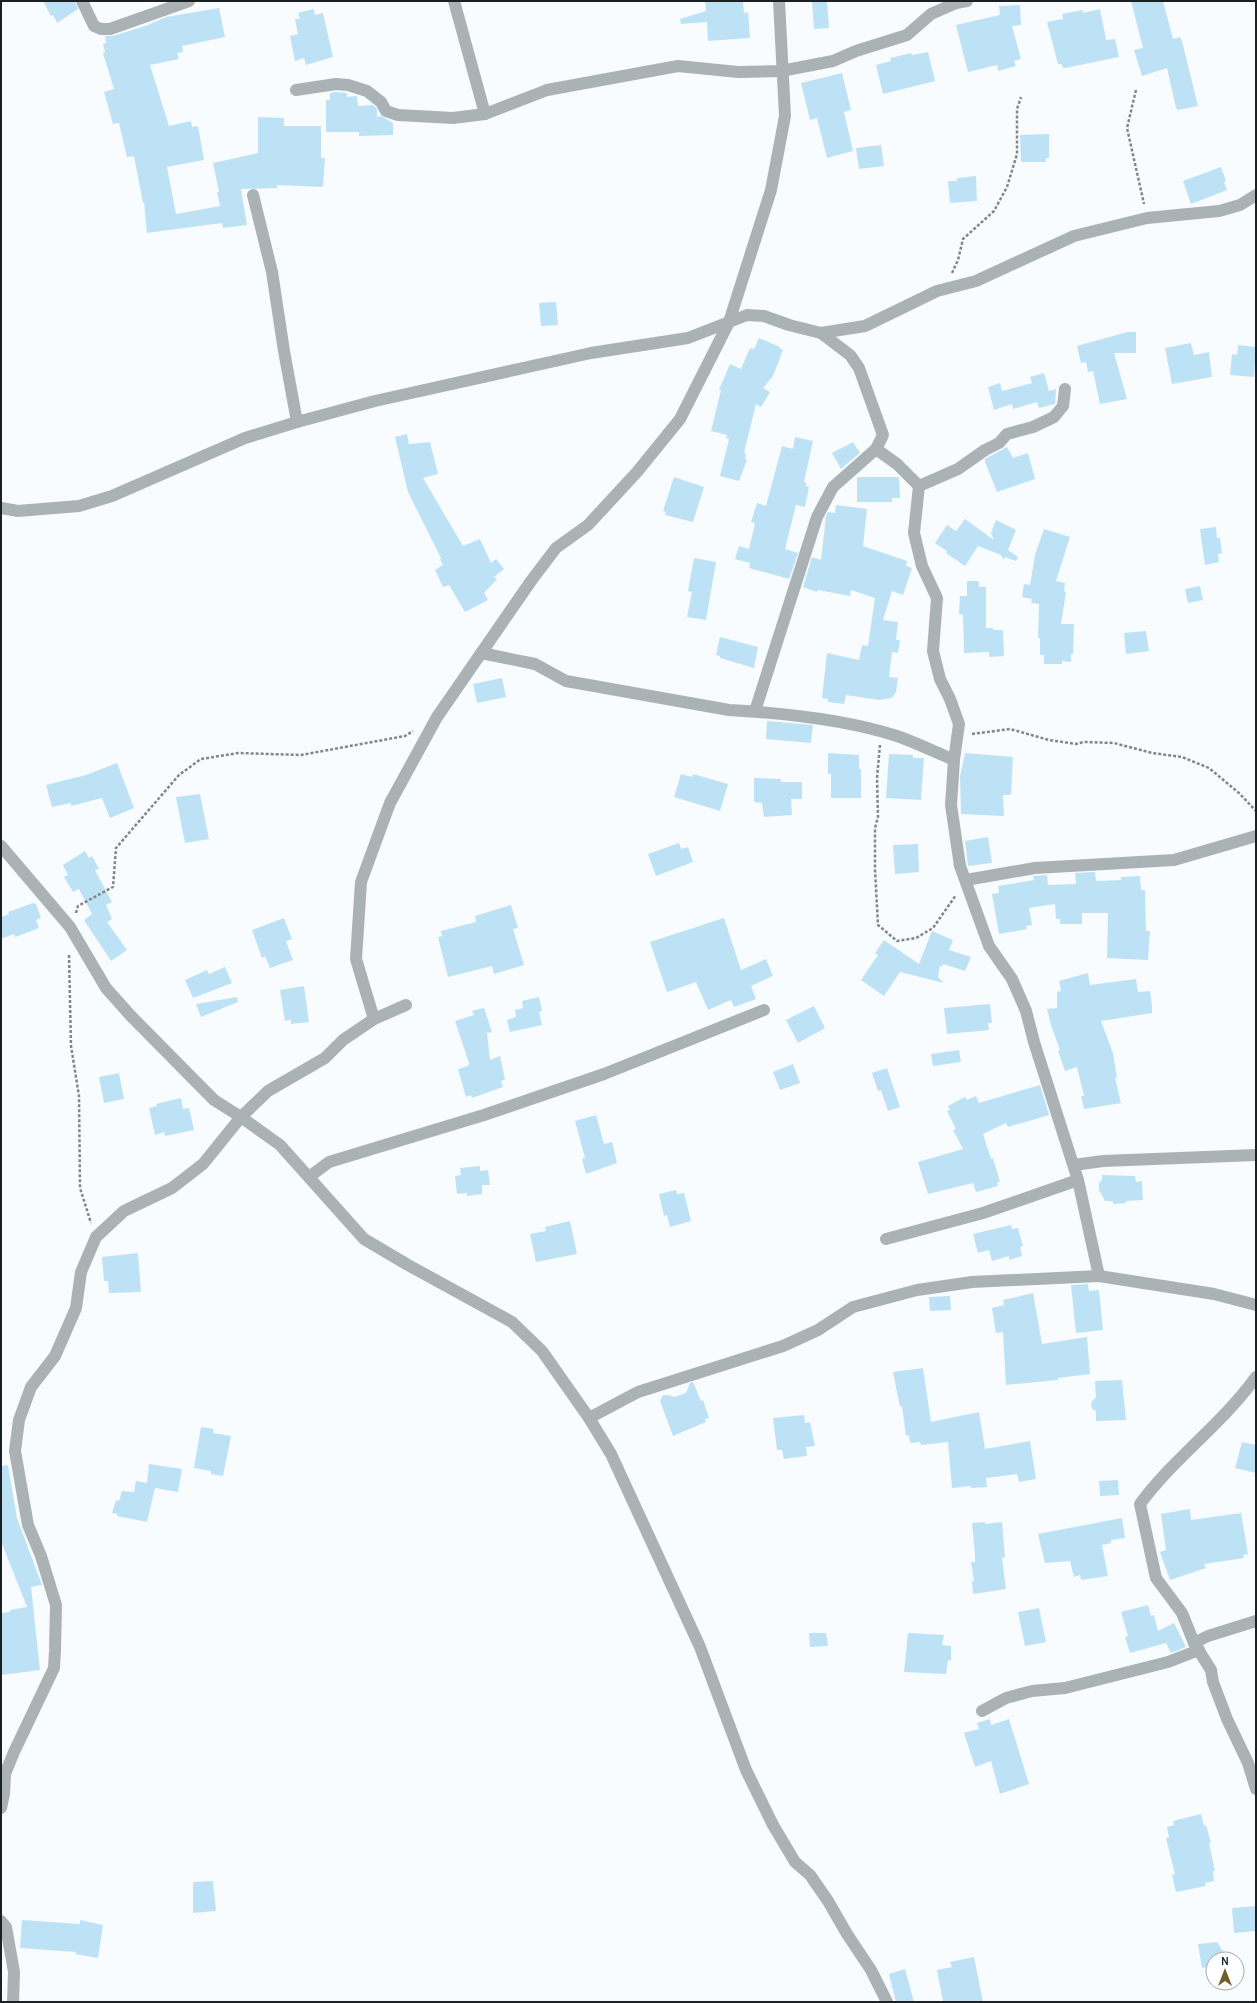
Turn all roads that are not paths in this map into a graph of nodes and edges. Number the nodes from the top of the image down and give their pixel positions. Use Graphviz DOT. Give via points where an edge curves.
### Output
graph roads {
  1 [pos="82,1"];
  2 [pos="189,1"];
  3 [pos="454,1"];
  4 [pos="779,1"];
  5 [pos="967,1"];
  6 [pos="781,71"];
  7 [pos="296,90"];
  8 [pos="485,114"];
  9 [pos="254,195"];
  10 [pos="1256,195"];
  11 [pos="729,322"];
  12 [pos="821,333"];
  13 [pos="1065,388"];
  14 [pos="297,422"];
  15 [pos="876,449"];
  16 [pos="919,486"];
  17 [pos="1,508"];
  18 [pos="481,653"];
  19 [pos="755,711"];
  20 [pos="954,760"];
  21 [pos="1256,836"];
  22 [pos="1,846"];
  23 [pos="966,880"];
  24 [pos="406,1006"];
  25 [pos="764,1010"];
  26 [pos="374,1019"];
  27 [pos="241,1117"];
  28 [pos="1256,1155"];
  29 [pos="1074,1165"];
  30 [pos="309,1176"];
  31 [pos="1078,1180"];
  32 [pos="886,1240"];
  33 [pos="1099,1276"];
  34 [pos="1256,1305"];
  35 [pos="1256,1377"];
  36 [pos="589,1418"];
  37 [pos="1256,1621"];
  38 [pos="1196,1647"];
  39 [pos="982,1711"];
  40 [pos="1256,1789"];
  41 [pos="1,1808"];
  42 [pos="1,1921"];
  43 [pos="13,2002"];
  44 [pos="887,2002"];
  1 -- 2 [label="street" via="94,26 101,29"];
  3 -- 8 [label="street"];
  4 -- 6 [label="street"];
  5 -- 6 [label="street" via="932,14 907,35 856,51 834,61"];
  6 -- 8 [label="street" via="738,72 678,66 548,90"];
  6 -- 11 [label="street" via="785,116 771,190"];
  7 -- 8 [label="street" via="336,84 348,85 367,91 381,102 386,111 398,115 453,118"];
  9 -- 14 [label="street" via="272,272"];
  10 -- 12 [label="street" via="1240,206 1218,211 1147,218 1074,236 976,281 943,289 901,307 866,326"];
  11 -- 12 [label="street" via="747,315 764,316"];
  11 -- 14 [label="street" via="688,338 591,353 375,401"];
  11 -- 18 [label="street" via="680,419 637,472 588,525 556,548"];
  12 -- 15 [label="street" via="850,355 859,368 883,435"];
  13 -- 16 [label="street" via="1063,406 1054,416 1033,427 1007,434 999,443 958,469"];
  14 -- 17 [label="street" via="245,438 112,496 79,506 18,511"];
  15 -- 16 [label="street" via="897,464"];
  15 -- 19 [label="street" via="833,487 817,517"];
  16 -- 20 [label="street" via="914,533 922,566 936,598 933,651 940,679 959,724"];
  18 -- 19 [label="street" via="535,664 566,681 729,710"];
  18 -- 26 [label="street" via="437,717 390,804 361,882 356,958"];
  19 -- 20 [label="street" via="848,724 897,736"];
  20 -- 23 [label="street" via="951,805 960,866"];
  21 -- 23 [label="street" via="1174,860 1035,868"];
  22 -- 27 [label="street" via="70,927 106,988 214,1100"];
  23 -- 29 [label="street" via="989,946 1012,979 1026,1011"];
  24 -- 26 [label="street"];
  25 -- 30 [label="street" via="604,1074 484,1115 329,1162"];
  26 -- 27 [label="street" via="343,1040 325,1058 268,1091"];
  27 -- 30 [label="street" via="280,1145"];
  27 -- 41 [label="street" via="203,1164 172,1188 124,1211 96,1237 81,1272 76,1308 55,1356 31,1387 19,1420 15,1451 28,1525 41,1556 56,1605 55,1651 54,1668 5,1774"];
  28 -- 29 [label="street" via="1103,1160"];
  29 -- 31 [label="street"];
  30 -- 36 [label="street" via="364,1239 512,1322 542,1350"];
  31 -- 32 [label="street" via="983,1213"];
  31 -- 33 [label="street"];
  33 -- 34 [label="street" via="1214,1294"];
  33 -- 36 [label="street" via="972,1282 917,1290 853,1307 818,1330 783,1346 638,1392"];
  35 -- 38 [label="street" via="1210,1431 1156,1483 1140,1504 1156,1578 1182,1613"];
  36 -- 44 [label="street" via="611,1454 700,1647 746,1770 773,1826 795,1862 810,1875 828,1901 871,1970"];
  37 -- 38 [label="street" via="1208,1636"];
  38 -- 39 [label="street" via="1168,1662 1065,1688 1032,1691 1006,1698"];
  38 -- 40 [label="street" via="1211,1670 1226,1719 1248,1763"];
  42 -- 43 [label="street" via="6,1927 14,1972"];
}
